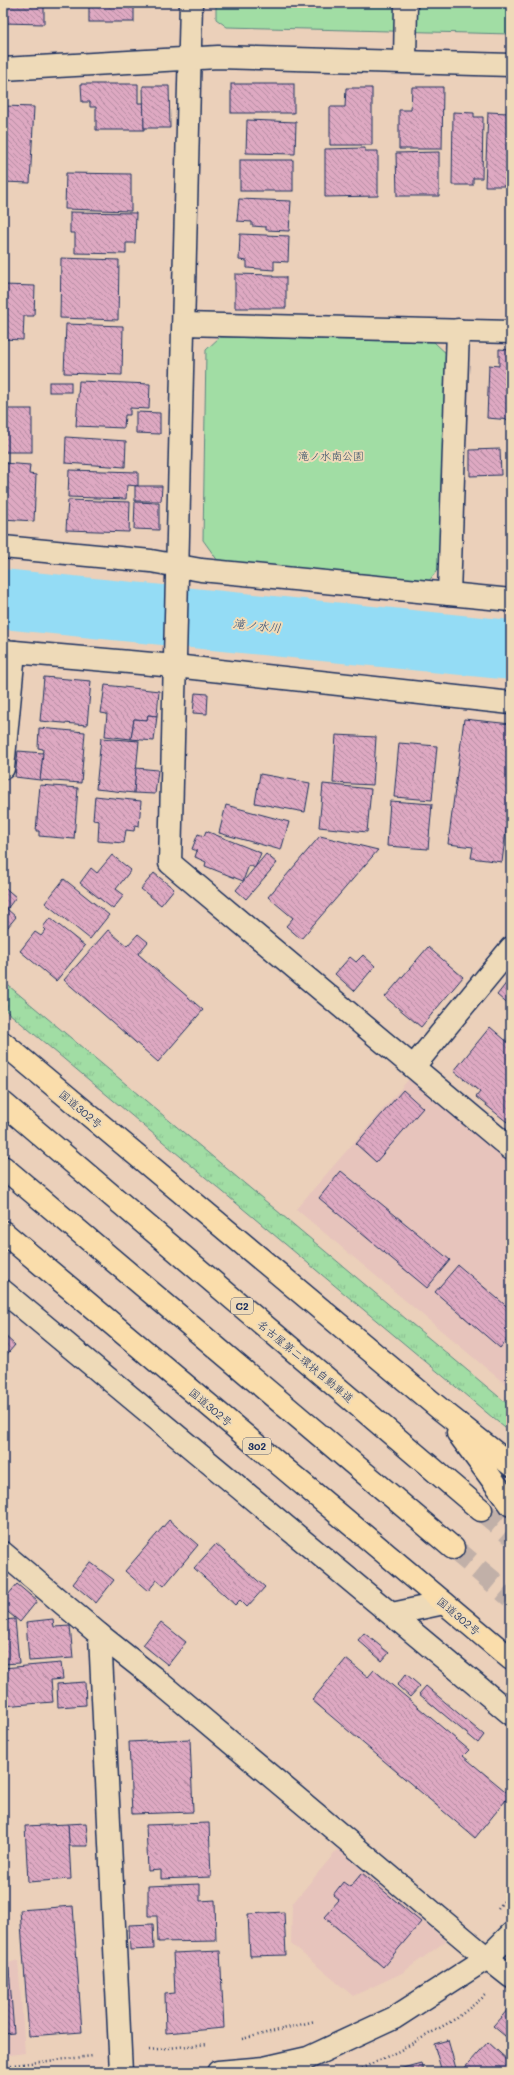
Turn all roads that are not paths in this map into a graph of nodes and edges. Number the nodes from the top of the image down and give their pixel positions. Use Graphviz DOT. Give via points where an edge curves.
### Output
graph roads {
  1 [pos="191,3"];
  2 [pos="406,3"];
  3 [pos="190,58"];
  4 [pos="405,61"];
  5 [pos="511,65"];
  6 [pos="3,69"];
  7 [pos="184,324"];
  8 [pos="458,330"];
  9 [pos="511,332"];
  10 [pos="3,547"];
  11 [pos="178,565"];
  12 [pos="449,594"];
  13 [pos="511,600"];
  14 [pos="8,651"];
  15 [pos="175,666"];
  16 [pos="511,703"];
  17 [pos="3,768"];
  18 [pos="511,948"];
  19 [pos="3,1043"];
  20 [pos="414,1066"];
  21 [pos="3,1102"];
  22 [pos="511,1149"];
  23 [pos="3,1167"];
  24 [pos="3,1232"];
  25 [pos="3,1291"];
  26 [pos="440,1409"];
  27 [pos="511,1465"];
  28 [pos="511,1505"];
  29 [pos="481,1510"];
  30 [pos="453,1548"];
  31 [pos="3,1553"];
  32 [pos="444,1603"];
  33 [pos="392,1614"];
  34 [pos="100,1635"];
  35 [pos="511,1660"];
  36 [pos="511,1714"];
  37 [pos="511,1934"];
  38 [pos="486,1958"];
  39 [pos="511,1977"];
  40 [pos="310,2065"];
  41 [pos="121,2072"];
  42 [pos="218,2072"];
  1 -- 3 [label="street"];
  2 -- 4 [label="street"];
  3 -- 4 [label="street"];
  3 -- 6 [label="street"];
  3 -- 7 [label="street"];
  4 -- 5 [label="street"];
  7 -- 8 [label="street"];
  7 -- 11 [label="street"];
  8 -- 9 [label="street"];
  8 -- 12 [label="street"];
  10 -- 11 [label="street"];
  11 -- 12 [label="street" via="202,570"];
  11 -- 15 [label="street"];
  12 -- 13 [label="street"];
  14 -- 15 [label="street"];
  14 -- 17 [label="street"];
  15 -- 16 [label="street"];
  15 -- 20 [label="street" via="170,863"];
  18 -- 20 [label="street"];
  19 -- 26 [label="highway, 国道302号"];
  20 -- 22 [label="street"];
  21 -- 29 [label="highway, 名古屋第二環状自動車道 / C2"];
  23 -- 30 [label="highway"];
  24 -- 32 [label="highway, 国道302号 / 302"];
  25 -- 33 [label="street"];
  26 -- 27 [label="highway, 国道302号"];
  26 -- 28 [label="highway"];
  31 -- 34 [label="street"];
  32 -- 33 [label="street"];
  32 -- 35 [label="highway, 国道302号 / 302"];
  33 -- 36 [label="street"];
  34 -- 38 [label="street" via="153,1676"];
  34 -- 41 [label="street"];
  37 -- 38 [label="street"];
  38 -- 39 [label="street"];
  38 -- 40 [label="street" via="394,2018"];
  40 -- 42 [label="street"];
}
